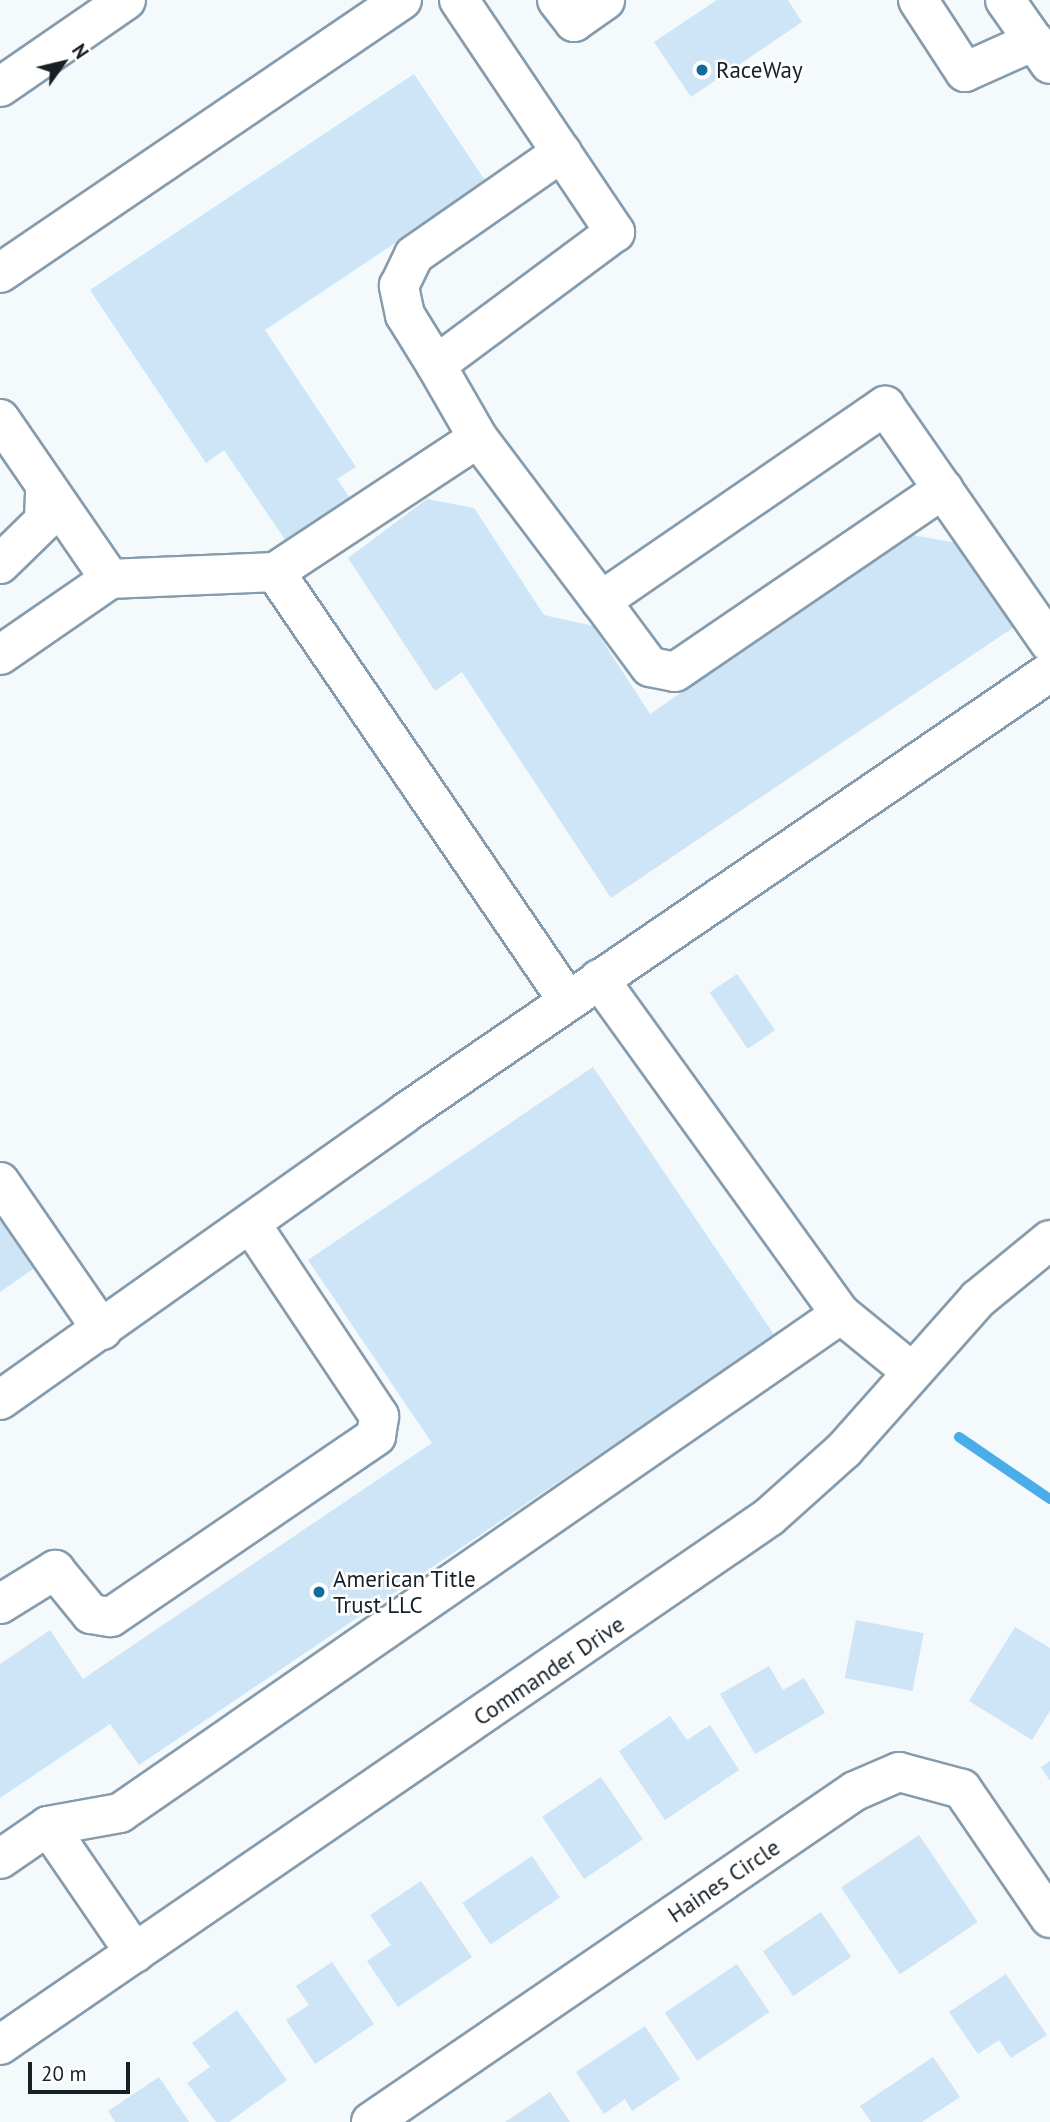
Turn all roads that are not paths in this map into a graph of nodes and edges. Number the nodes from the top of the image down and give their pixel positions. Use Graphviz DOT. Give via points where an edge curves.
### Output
graph roads {
  1 [pos="125,0"];
  2 [pos="402,0"];
  3 [pos="459,0"];
  4 [pos="557,0"];
  5 [pos="606,0"];
  6 [pos="918,0"];
  7 [pos="1005,0"];
  8 [pos="1042,53"];
  9 [pos="0,87"];
  10 [pos="562,152"];
  11 [pos="0,274"];
  12 [pos="436,365"];
  13 [pos="0,419"];
  14 [pos="478,438"];
  15 [pos="45,485"];
  16 [pos="943,489"];
  17 [pos="0,564"];
  18 [pos="275,572"];
  19 [pos="110,579"];
  20 [pos="601,601"];
  21 [pos="1050,643"];
  22 [pos="2,648"];
  23 [pos="1050,671"];
  24 [pos="599,979"];
  25 [pos="568,1001"];
  26 [pos="0,1182"];
  27 [pos="251,1224"];
  28 [pos="1050,1240"];
  29 [pos="841,1314"];
  30 [pos="102,1330"];
  31 [pos="912,1372"];
  32 [pos="0,1401"];
  33 [pos="0,1604"];
  34 [pos="48,1826"];
  35 [pos="0,1858"];
  36 [pos="1050,1918"];
  37 [pos="135,1953"];
  38 [pos="0,2045"];
  39 [pos="371,2122"];
  1 -- 9 [label="street"];
  2 -- 11 [label="street"];
  3 -- 10 [label="street"];
  4 -- 5 [label="street" via="574,22"];
  6 -- 8 [label="street" via="965,72"];
  7 -- 8 [label="street"];
  10 -- 12 [label="street" via="414,255 401,296"];
  10 -- 12 [label="street" via="615,232"];
  12 -- 14 [label="street"];
  13 -- 15 [label="street"];
  14 -- 18 [label="street"];
  14 -- 20 [label="street"];
  15 -- 17 [label="street" via="44,521"];
  15 -- 19 [label="street"];
  16 -- 20 [label="street" via="674,672 650,667"];
  16 -- 20 [label="street" via="885,406"];
  16 -- 21 [label="street"];
  18 -- 19 [label="street"];
  18 -- 25 [label="street"];
  19 -- 22 [label="street"];
  23 -- 24 [label="street"];
  24 -- 25 [label="street"];
  24 -- 29 [label="street"];
  25 -- 27 [label="street"];
  26 -- 30 [label="street"];
  27 -- 30 [label="street"];
  27 -- 33 [label="street" via="379,1416 376,1436 111,1617 91,1614 55,1570"];
  28 -- 31 [label="street, Commander Drive" via="978,1299"];
  29 -- 31 [label="street"];
  29 -- 34 [label="street" via="120,1813"];
  30 -- 32 [label="street"];
  31 -- 37 [label="street, Commander Drive" via="844,1450 769,1517"];
  34 -- 35 [label="street"];
  34 -- 37 [label="street"];
  36 -- 39 [label="street, Haines Circle" via="962,1789 899,1772 855,1791"];
  37 -- 38 [label="street, Commander Drive"];
}
